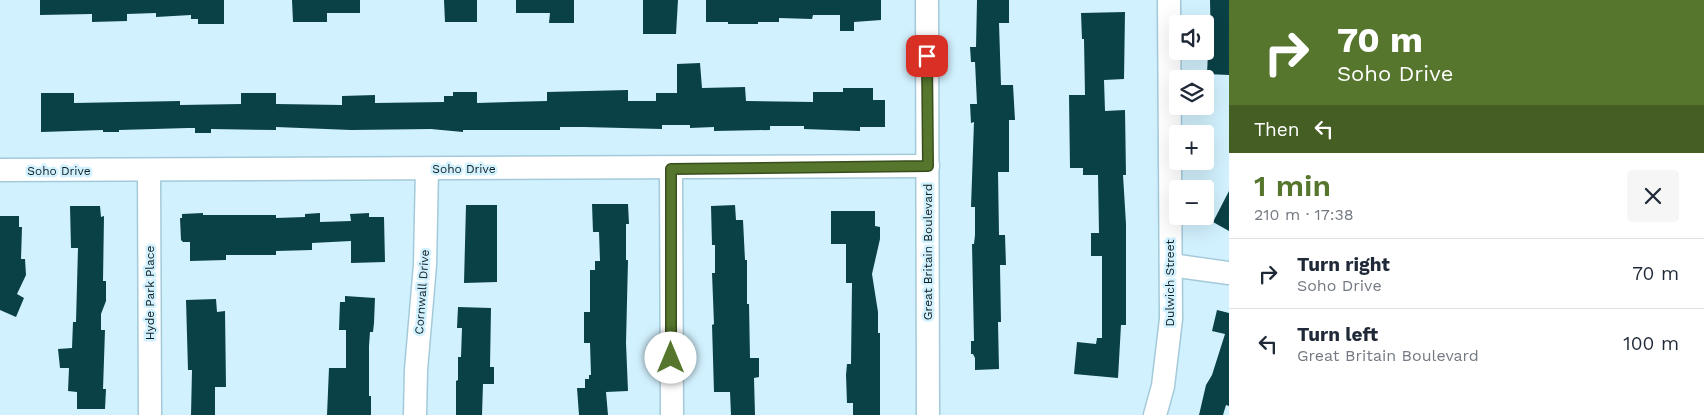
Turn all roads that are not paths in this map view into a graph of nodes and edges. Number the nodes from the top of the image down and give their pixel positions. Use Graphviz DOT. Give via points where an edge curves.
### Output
graph roads {
  1 [pos="927,0"];
  2 [pos="1169,0"];
  3 [pos="928,166"];
  4 [pos="427,169"];
  5 [pos="671,169"];
  6 [pos="0,170"];
  7 [pos="149,171"];
  8 [pos="1171,264"];
  9 [pos="1229,273"];
  10 [pos="150,415"];
  11 [pos="415,415"];
  12 [pos="672,415"];
  13 [pos="928,415"];
  14 [pos="1154,415"];
  1 -- 3 [label="street, Great Britain Boulevard"];
  2 -- 8 [label="street, Dulwich Street"];
  3 -- 5 [label="street, Soho Drive"];
  3 -- 13 [label="street, Great Britain Boulevard"];
  4 -- 5 [label="street, Soho Drive"];
  4 -- 7 [label="street, Soho Drive"];
  4 -- 11 [label="street, Cornwall Drive" via="425,264"];
  5 -- 12 [label="street"];
  6 -- 7 [label="street, Soho Drive"];
  7 -- 10 [label="street, Hyde Park Place"];
  8 -- 9 [label="street"];
  8 -- 14 [label="street, Dulwich Street" via="1169,340 1163,386"];
}
